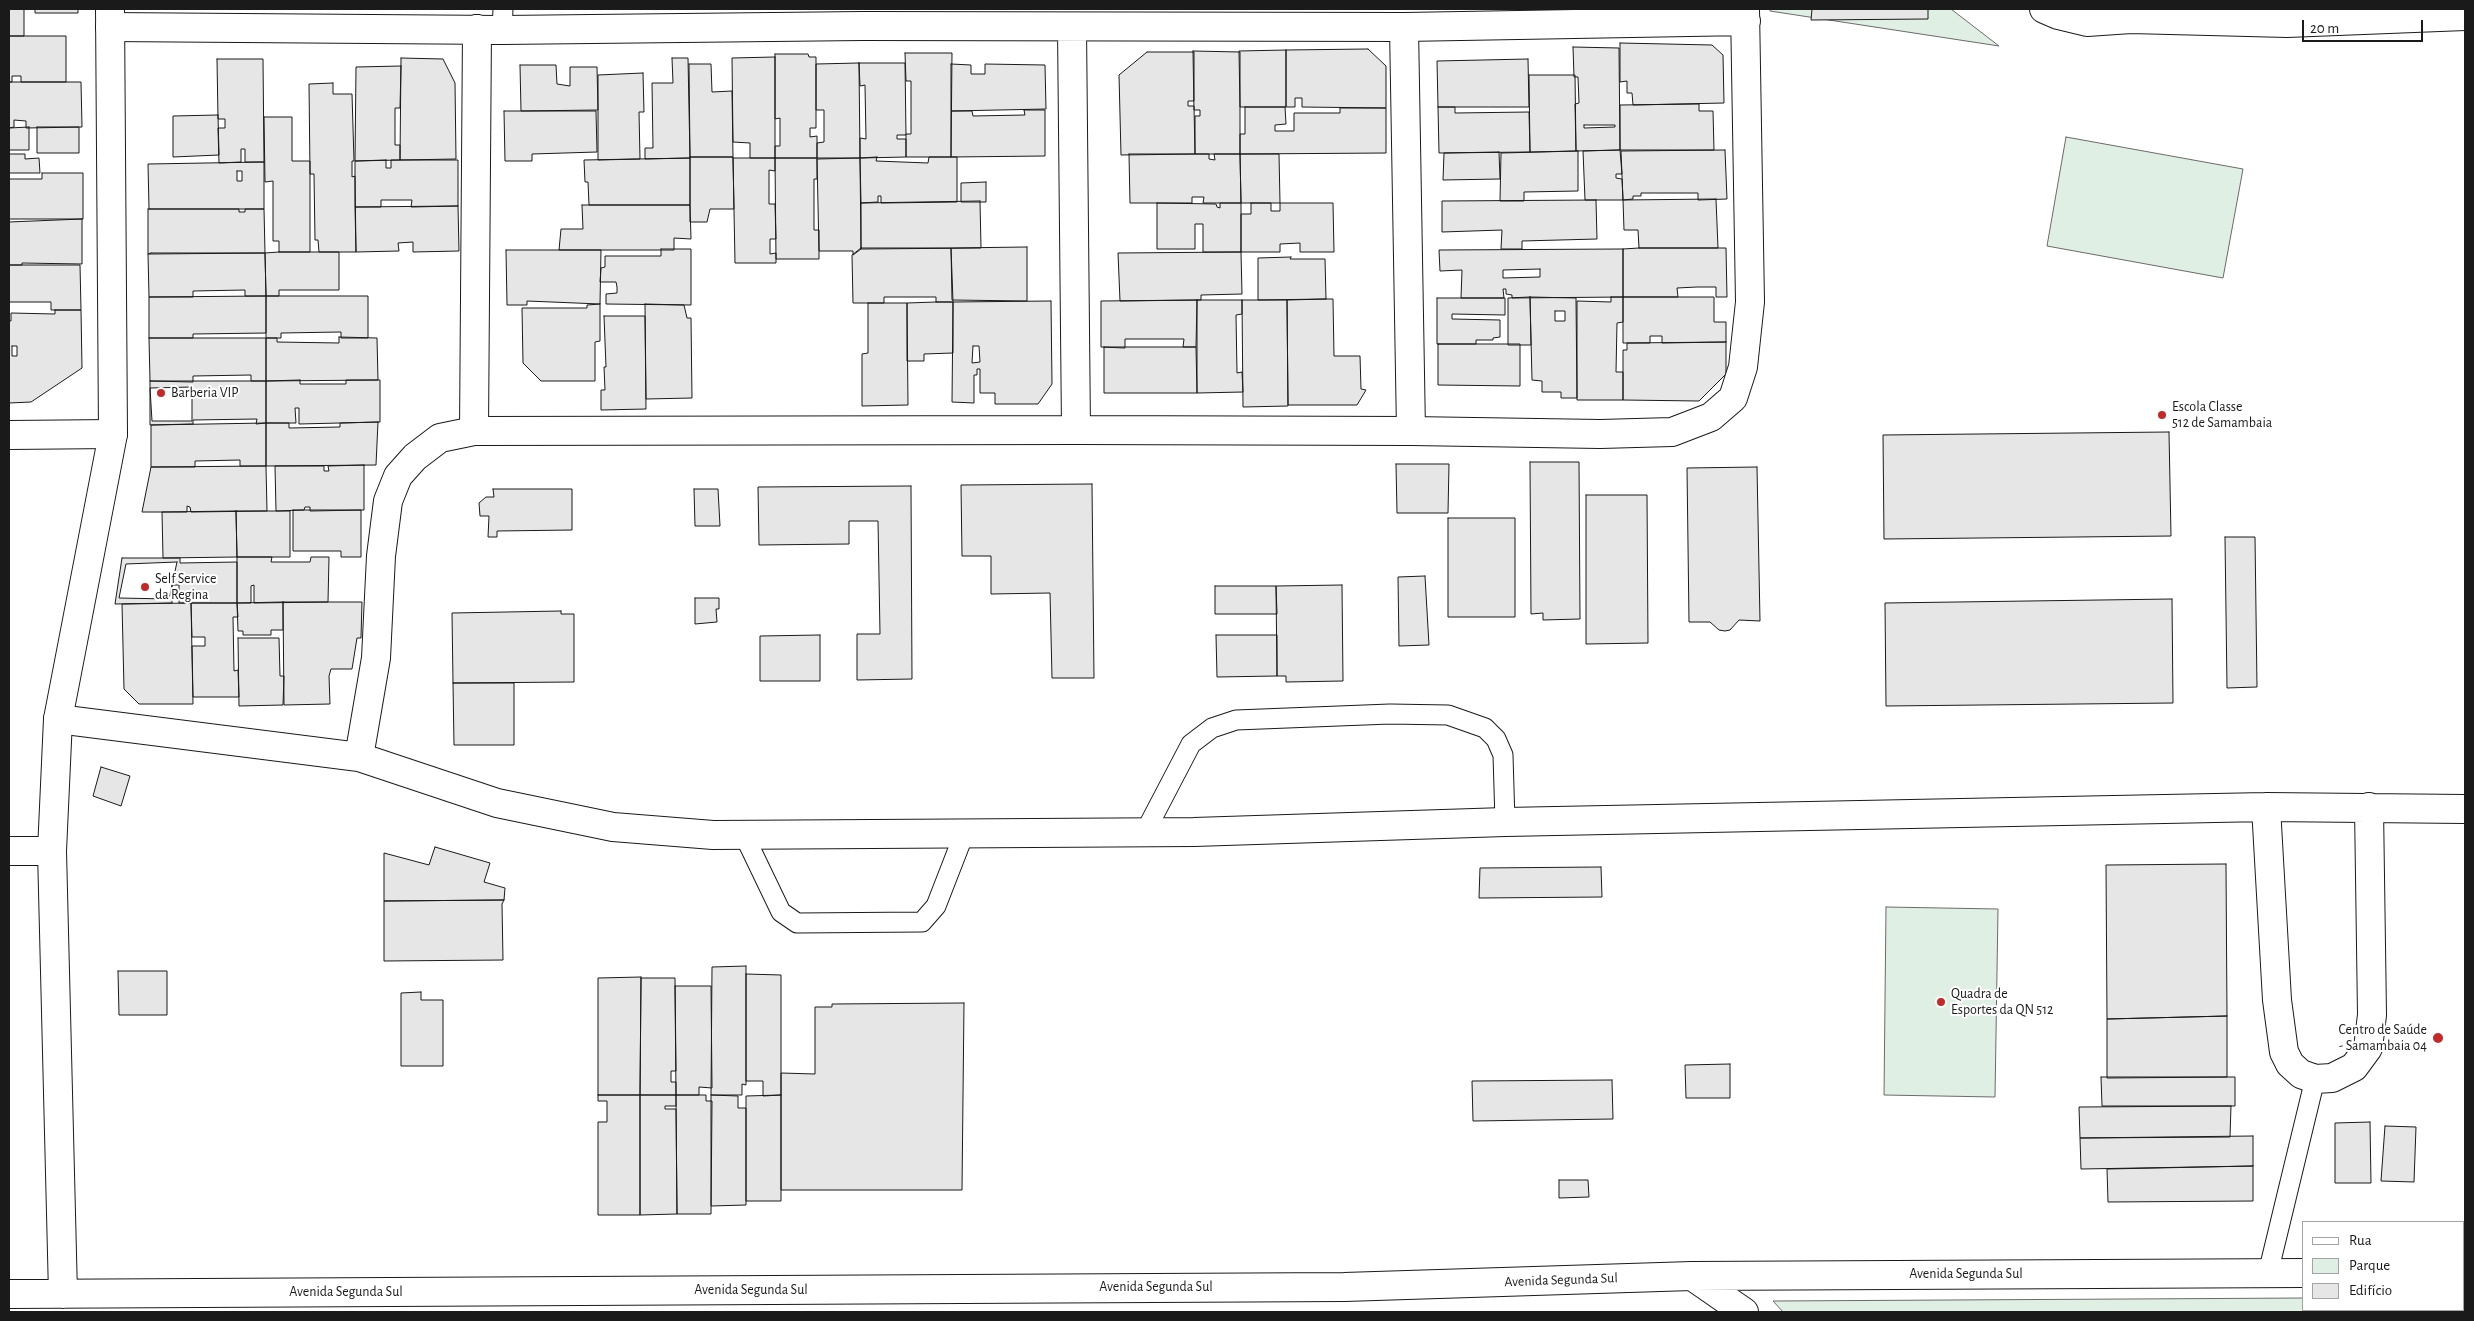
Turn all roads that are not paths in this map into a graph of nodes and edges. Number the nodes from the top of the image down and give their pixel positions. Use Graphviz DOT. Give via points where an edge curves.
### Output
graph roads {
  1 [pos="2044,9"];
  2 [pos="1745,15"];
  3 [pos="2286,16"];
  4 [pos="2465,16"];
  5 [pos="110,18"];
  6 [pos="862,18"];
  7 [pos="1138,18"];
  8 [pos="494,22"];
  9 [pos="1404,27"];
  10 [pos="1072,28"];
  11 [pos="1076,430"];
  12 [pos="474,431"];
  13 [pos="1411,431"];
  14 [pos="113,434"];
  15 [pos="9,435"];
  16 [pos="58,719"];
  17 [pos="359,757"];
  18 [pos="2266,807"];
  19 [pos="2369,807"];
  20 [pos="2465,809"];
  21 [pos="1505,822"];
  22 [pos="1145,832"];
  23 [pos="964,834"];
  24 [pos="744,835"];
  25 [pos="9,852"];
  26 [pos="52,852"];
  27 [pos="2315,1079"];
  28 [pos="2268,1273"];
  29 [pos="2302,1273"];
  30 [pos="1692,1276"];
  31 [pos="9,1294"];
  32 [pos="63,1294"];
  33 [pos="1744,1312"];
  1 -- 3 [label="street" via="2087,22"];
  2 -- 9 [label="street"];
  2 -- 13 [label="street" via="1750,302 1743,367 1733,398 1711,417 1672,432"];
  3 -- 4 [label="street"];
  5 -- 8 [label="street"];
  5 -- 14 [label="street"];
  6 -- 8 [label="street"];
  6 -- 10 [label="street"];
  7 -- 9 [label="street"];
  7 -- 10 [label="street"];
  8 -- 12 [label="street"];
  9 -- 13 [label="street"];
  10 -- 11 [label="street"];
  11 -- 12 [label="street"];
  11 -- 13 [label="street"];
  12 -- 17 [label="street" via="440,438 415,457 398,476 388,501 381,556 376,658"];
  14 -- 15 [label="street"];
  14 -- 16 [label="street"];
  16 -- 17 [label="street"];
  16 -- 26 [label="street"];
  17 -- 24 [label="street" via="497,803 614,827"];
  18 -- 19 [label="street"];
  18 -- 21 [label="street"];
  18 -- 27 [label="street" via="2277,1000 2284,1052 2290,1064 2301,1074"];
  19 -- 20 [label="street"];
  19 -- 27 [label="street" via="2372,1005 2368,1048 2354,1067 2332,1078"];
  21 -- 22 [label="street"];
  21 -- 22 [label="lane" via="1503,755 1496,739 1484,728 1448,714 1390,714 1236,720 1212,728 1191,744"];
  22 -- 23 [label="street"];
  23 -- 24 [label="street"];
  23 -- 24 [label="lane" via="936,906 922,922 817,923 797,923 781,912"];
  25 -- 26 [label="street"];
  26 -- 32 [label="street"];
  27 -- 28 [label="lane"];
  28 -- 29 [label="street, Avenida Segunda Sul"];
  28 -- 30 [label="street, Avenida Segunda Sul"];
  30 -- 32 [label="street, Avenida Segunda Sul" via="1344,1287"];
  30 -- 33 [label="street"];
  31 -- 32 [label="street, Avenida Segunda Sul"];
}
